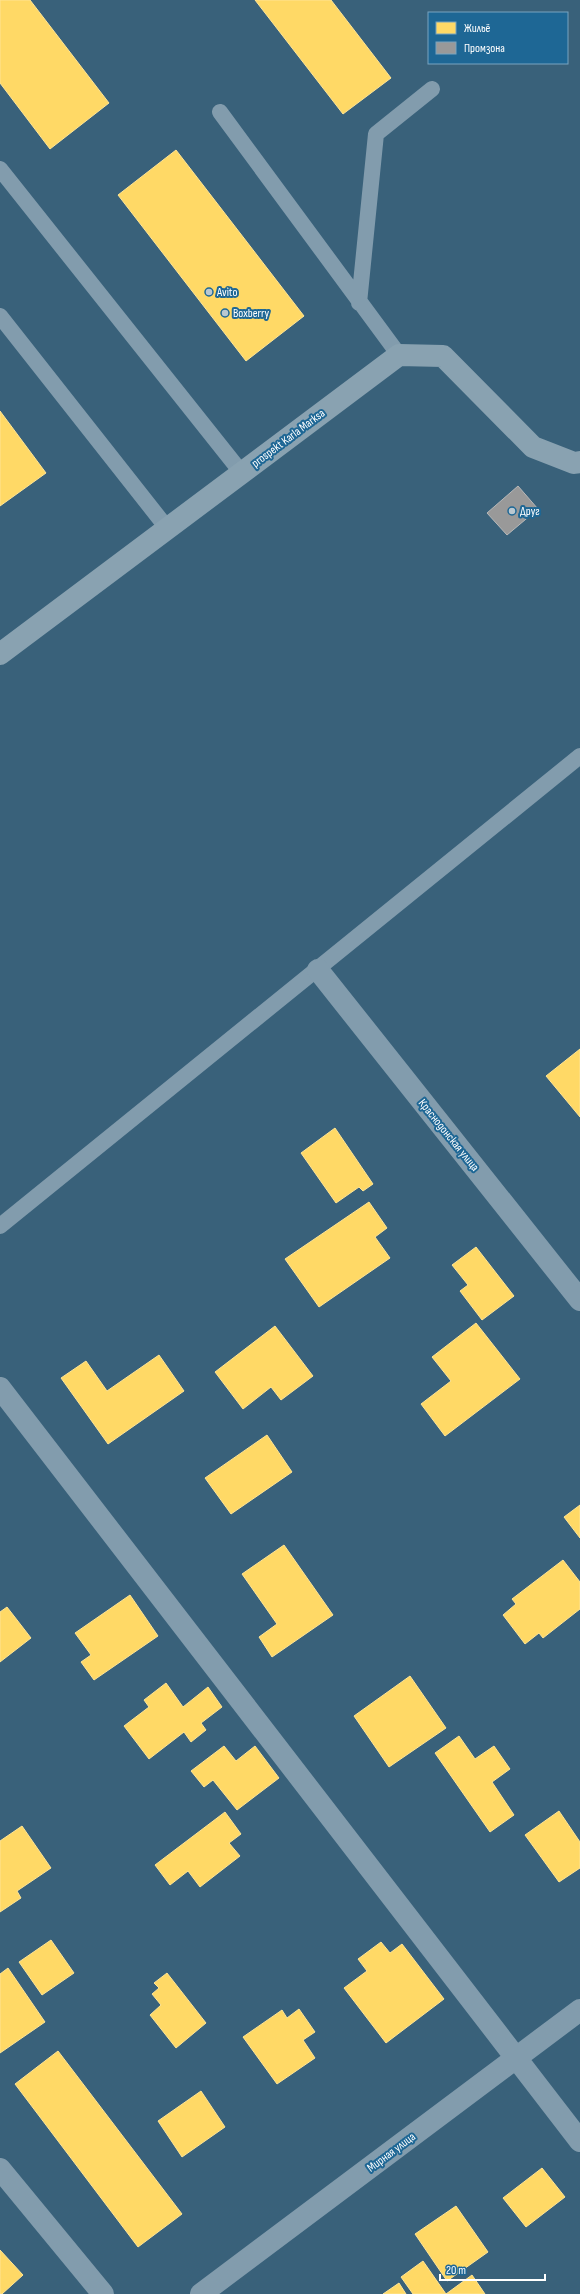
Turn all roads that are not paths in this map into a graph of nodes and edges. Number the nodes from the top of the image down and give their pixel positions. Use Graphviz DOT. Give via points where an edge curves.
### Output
graph roads {
  1 [pos="432,89"];
  2 [pos="220,112"];
  3 [pos="0,169"];
  4 [pos="360,303"];
  5 [pos="0,316"];
  6 [pos="399,355"];
  7 [pos="580,462"];
  8 [pos="241,472"];
  9 [pos="167,528"];
  10 [pos="0,654"];
  11 [pos="580,756"];
  12 [pos="318,970"];
  13 [pos="0,1226"];
  14 [pos="580,1300"];
  15 [pos="0,1388"];
  16 [pos="580,2010"];
  17 [pos="516,2059"];
  18 [pos="580,2141"];
  19 [pos="0,2168"];
  20 [pos="103,2294"];
  21 [pos="201,2294"];
  1 -- 4 [label="lane" via="376,134"];
  2 -- 4 [label="lane"];
  3 -- 8 [label="lane"];
  4 -- 6 [label="lane"];
  5 -- 9 [label="lane"];
  6 -- 7 [label="street" via="443,356 533,447 574,463"];
  6 -- 8 [label="street, prospekt Karla Marksa"];
  8 -- 9 [label="street, prospekt Karla Marksa"];
  9 -- 10 [label="street, prospekt Karla Marksa"];
  11 -- 12 [label="lane"];
  12 -- 13 [label="lane"];
  12 -- 14 [label="street, Краснодонская улица"];
  15 -- 17 [label="street"];
  16 -- 17 [label="street, Мирная улица"];
  17 -- 18 [label="street"];
  17 -- 21 [label="street, Мирная улица"];
  19 -- 20 [label="street"];
}
